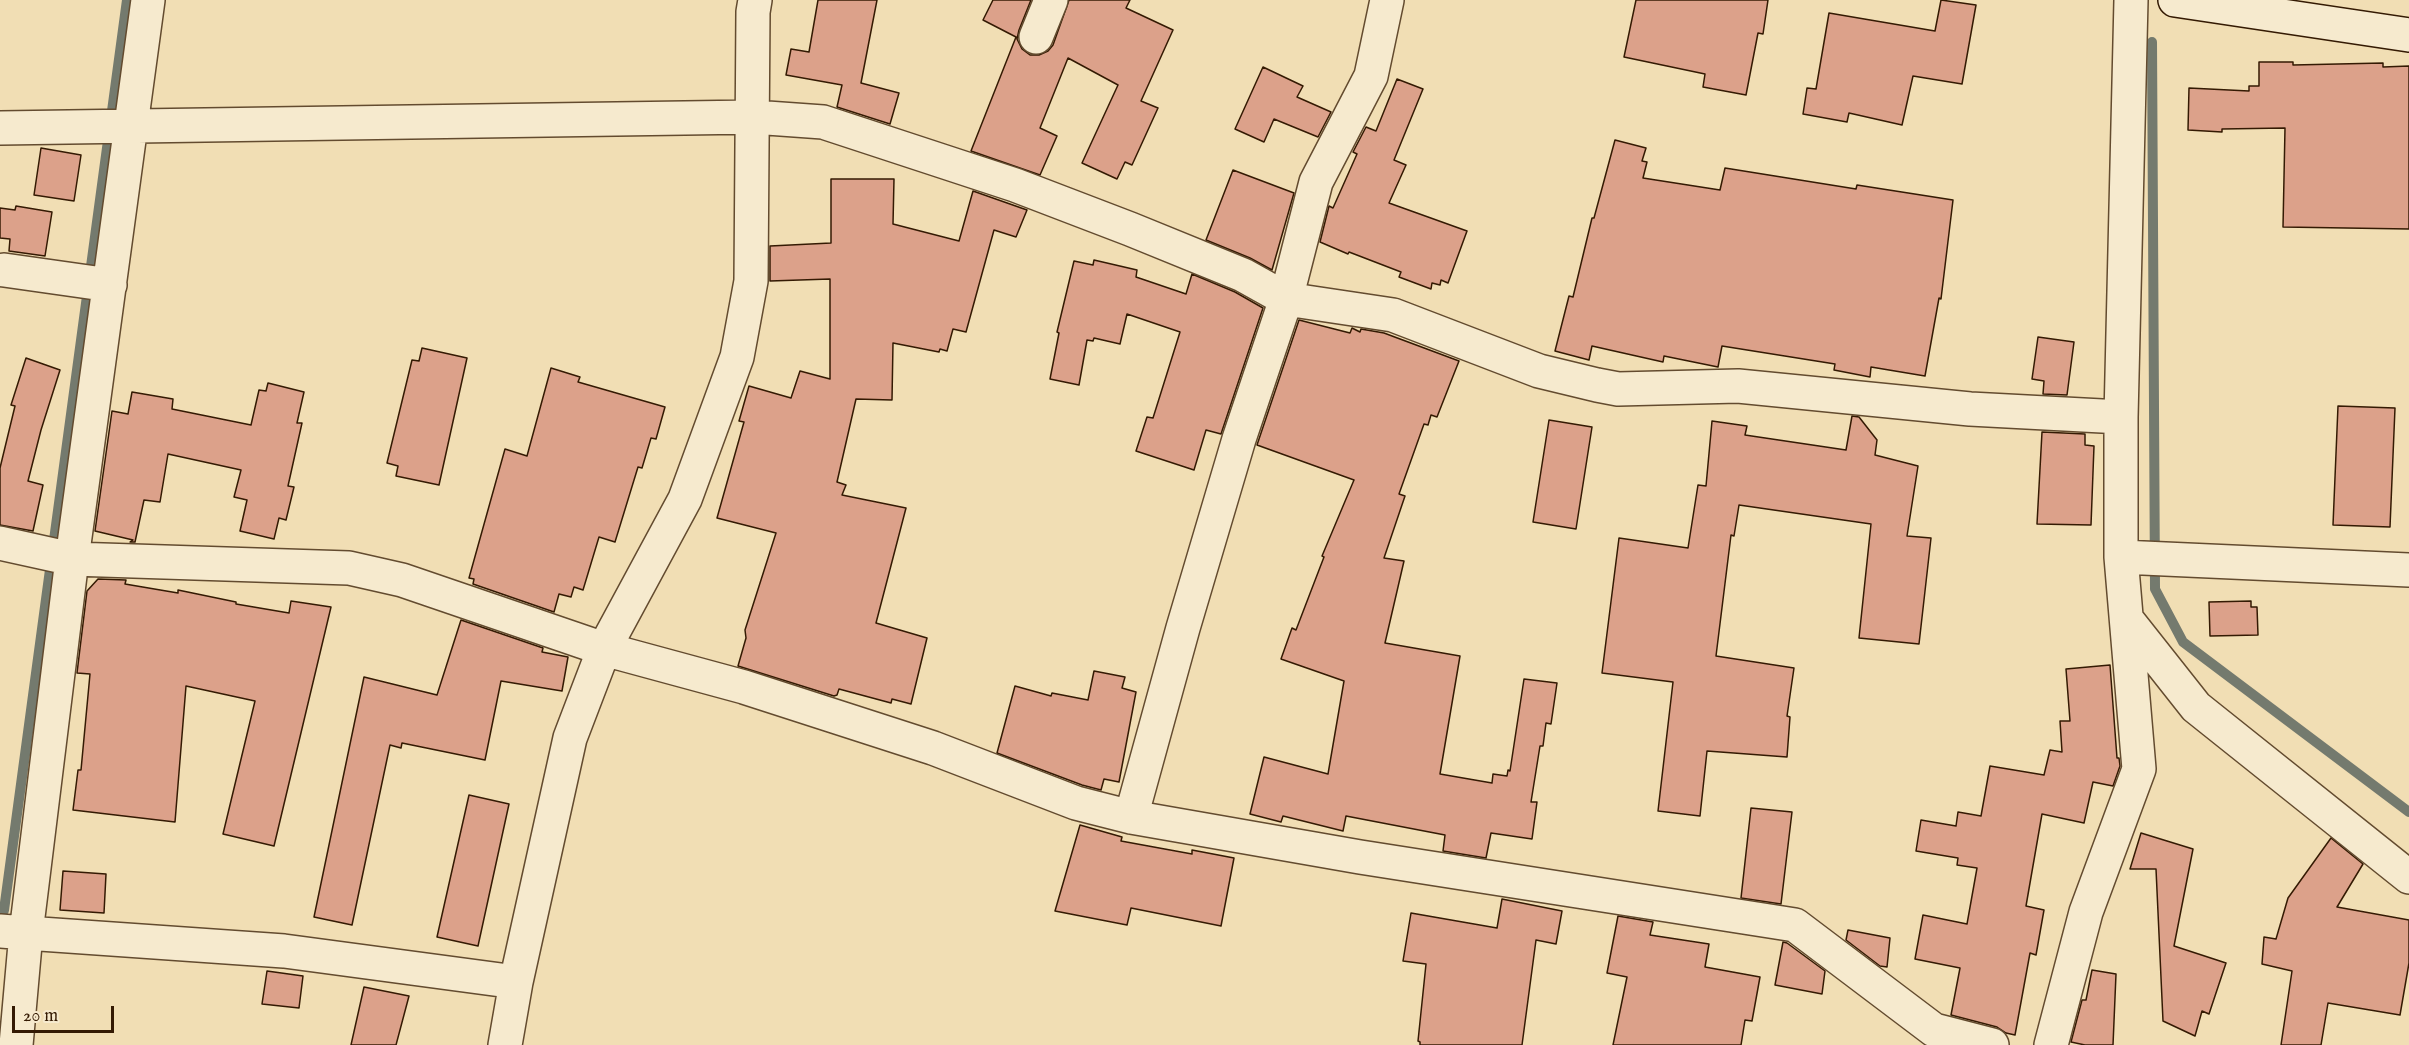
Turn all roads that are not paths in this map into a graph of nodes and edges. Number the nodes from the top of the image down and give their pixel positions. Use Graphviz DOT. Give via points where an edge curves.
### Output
graph roads {
  1 [pos="148,0"];
  2 [pos="755,0"];
  3 [pos="1051,0"];
  4 [pos="1387,0"];
  5 [pos="2131,0"];
  6 [pos="2175,0"];
  7 [pos="2409,35"];
  8 [pos="1036,36"];
  9 [pos="753,117"];
  10 [pos="132,125"];
  11 [pos="0,128"];
  12 [pos="4,270"];
  13 [pos="110,285"];
  14 [pos="1286,299"];
  15 [pos="2121,417"];
  16 [pos="0,543"];
  17 [pos="2121,557"];
  18 [pos="72,559"];
  19 [pos="2409,570"];
  20 [pos="2128,621"];
  21 [pos="604,649"];
  22 [pos="1131,817"];
  23 [pos="2409,877"];
  24 [pos="13,932"];
  25 [pos="516,982"];
  26 [pos="16,1045"];
  27 [pos="505,1045"];
  28 [pos="1992,1045"];
  29 [pos="2051,1045"];
  1 -- 10 [label="street"];
  2 -- 9 [label="street"];
  3 -- 8 [label="street"];
  4 -- 14 [label="street" via="1371,76 1316,182"];
  5 -- 15 [label="street"];
  6 -- 7 [label="street"];
  9 -- 10 [label="street"];
  9 -- 14 [label="street" via="823,122 1015,185 1243,275"];
  9 -- 21 [label="street" via="751,281 737,357 685,500"];
  10 -- 11 [label="street"];
  10 -- 13 [label="street"];
  12 -- 13 [label="street"];
  13 -- 18 [label="street"];
  14 -- 15 [label="street" via="1393,315 1539,371 1618,389 1738,386 1970,409"];
  14 -- 22 [label="street" via="1239,439"];
  15 -- 17 [label="street"];
  16 -- 18 [label="street"];
  17 -- 19 [label="street"];
  17 -- 20 [label="street"];
  18 -- 21 [label="street" via="349,568 402,580"];
  18 -- 24 [label="street"];
  20 -- 23 [label="street" via="2196,707"];
  20 -- 29 [label="street" via="2139,769 2086,912"];
  21 -- 22 [label="street" via="744,687 933,748 1076,803"];
  21 -- 25 [label="street" via="570,738"];
  22 -- 28 [label="street" via="1360,857 1796,924 1934,1030"];
  24 -- 25 [label="street" via="284,951"];
  24 -- 26 [label="street"];
  25 -- 27 [label="street"];
}
